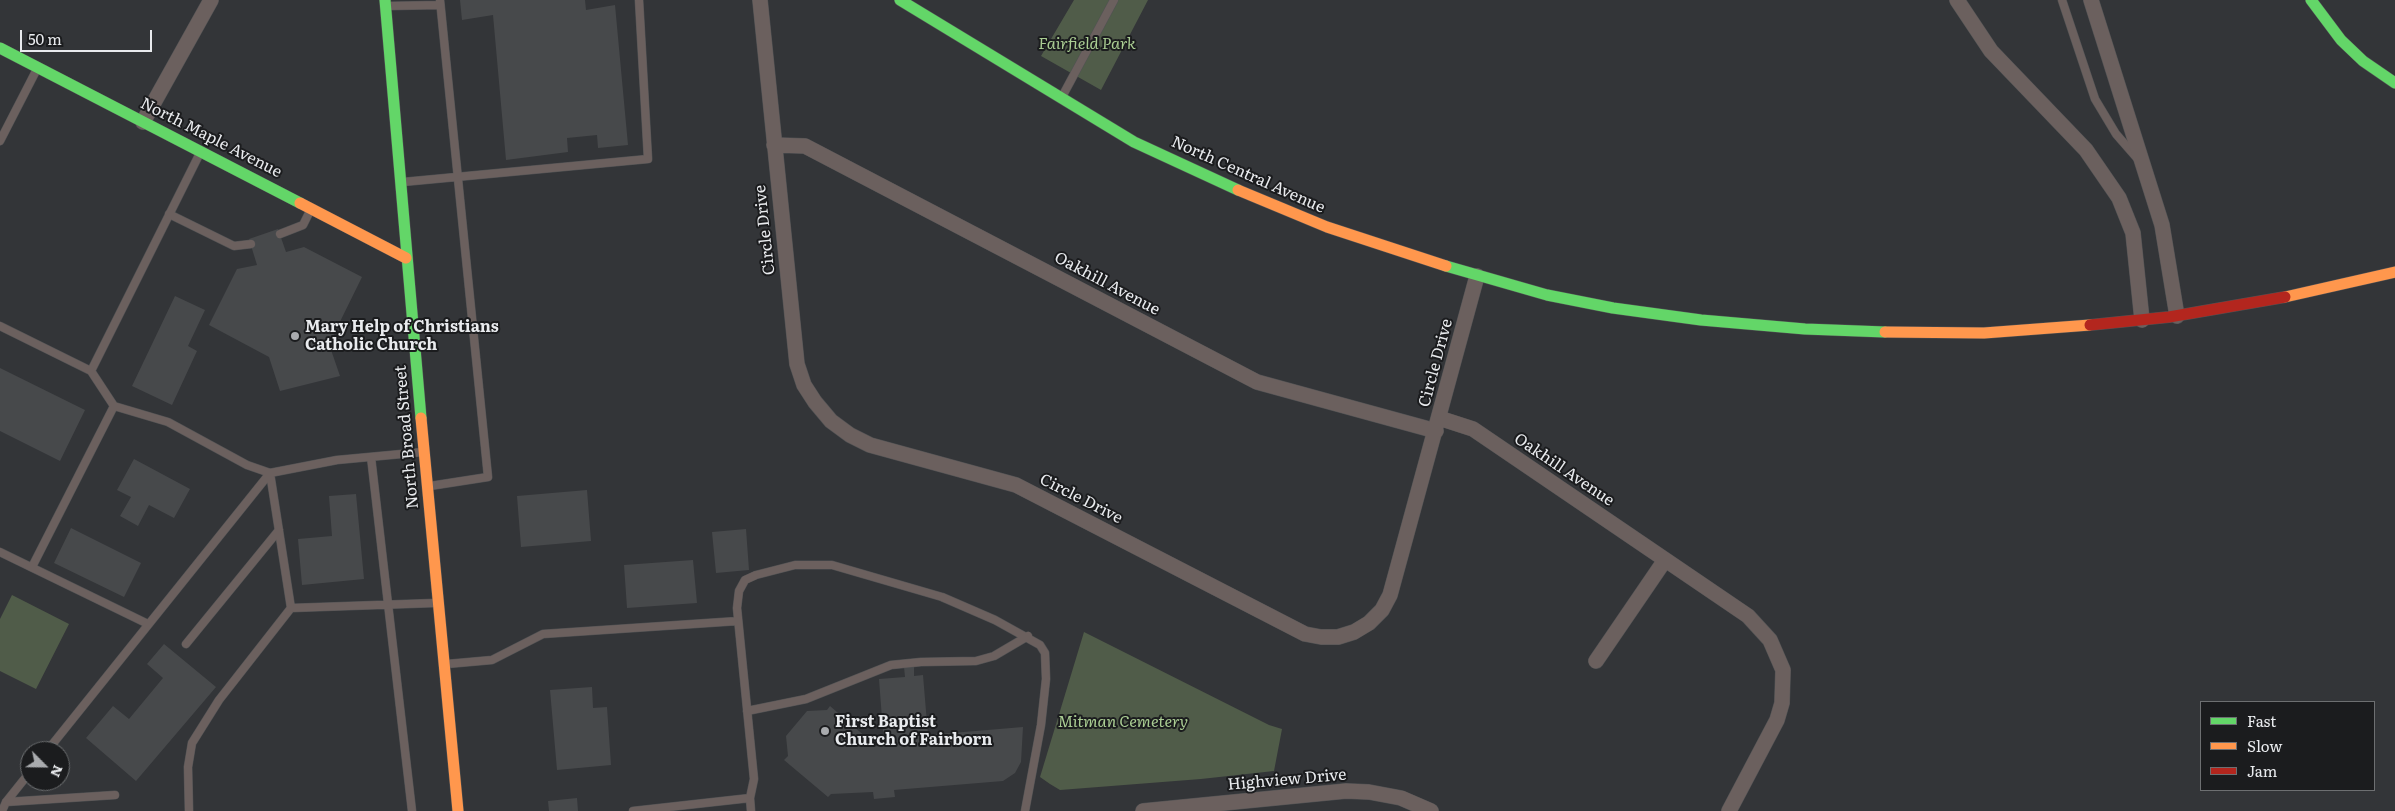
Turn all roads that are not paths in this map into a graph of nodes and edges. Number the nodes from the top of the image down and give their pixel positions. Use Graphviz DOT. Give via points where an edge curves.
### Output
graph roads {
  1 [pos="211,0"];
  2 [pos="639,0"];
  3 [pos="760,0"];
  4 [pos="901,0"];
  5 [pos="1114,0"];
  6 [pos="1958,0"];
  7 [pos="2062,0"];
  8 [pos="2091,0"];
  9 [pos="2311,0"];
  10 [pos="385,3"];
  11 [pos="440,3"];
  12 [pos="0,48"];
  13 [pos="38,68"];
  14 [pos="2395,83"];
  15 [pos="1061,99"];
  16 [pos="144,122"];
  17 [pos="0,140"];
  18 [pos="774,145"];
  19 [pos="200,151"];
  20 [pos="2142,163"];
  21 [pos="459,177"];
  22 [pos="399,182"];
  23 [pos="312,208"];
  24 [pos="169,214"];
  25 [pos="280,234"];
  26 [pos="251,244"];
  27 [pos="406,258"];
  28 [pos="2395,272"];
  29 [pos="1477,276"];
  30 [pos="2177,316"];
  31 [pos="2142,320"];
  32 [pos="0,326"];
  33 [pos="91,371"];
  34 [pos="114,406"];
  35 [pos="1437,424"];
  36 [pos="425,452"];
  37 [pos="371,457"];
  38 [pos="270,473"];
  39 [pos="428,486"];
  40 [pos="279,530"];
  41 [pos="0,552"];
  42 [pos="1665,560"];
  43 [pos="32,567"];
  44 [pos="439,602"];
  45 [pos="390,605"];
  46 [pos="291,608"];
  47 [pos="738,621"];
  48 [pos="148,624"];
  49 [pos="1028,636"];
  50 [pos="186,644"];
  51 [pos="1596,661"];
  52 [pos="445,665"];
  53 [pos="747,711"];
  54 [pos="55,741"];
  55 [pos="20,784"];
  56 [pos="115,795"];
  57 [pos="750,798"];
  58 [pos="6,802"];
  59 [pos="2,811"];
  60 [pos="189,811"];
  61 [pos="412,811"];
  62 [pos="458,811"];
  63 [pos="633,811"];
  64 [pos="751,811"];
  65 [pos="1025,811"];
  66 [pos="1143,811"];
  67 [pos="1431,811"];
  68 [pos="1729,811"];
  1 -- 16 [label="street"];
  2 -- 21 [label="lane" via="648,159"];
  3 -- 18 [label="street, Circle Drive"];
  4 -- 15 [label="main road, North Central Avenue"];
  5 -- 15 [label="lane"];
  6 -- 31 [label="street" via="1992,51 2086,150 2119,198 2133,233"];
  7 -- 20 [label="lane" via="2095,99 2116,134"];
  8 -- 20 [label="street"];
  9 -- 14 [label="main road" via="2341,40 2363,61"];
  10 -- 11 [label="lane"];
  10 -- 22 [label="main road, North Broad Street"];
  11 -- 21 [label="lane"];
  12 -- 13 [label="main road, North Maple Avenue"];
  13 -- 16 [label="main road, North Maple Avenue"];
  13 -- 17 [label="lane"];
  15 -- 29 [label="main road, North Central Avenue" via="1134,142 1253,197 1327,227"];
  16 -- 19 [label="main road, North Maple Avenue"];
  18 -- 35 [label="street, Oakhill Avenue" via="805,146 1257,382"];
  18 -- 35 [label="street, Circle Drive" via="797,364 804,385 832,421 870,445 1016,485 1298,632 1338,637 1369,624 1382,610 1390,595"];
  19 -- 23 [label="main road, North Maple Avenue"];
  19 -- 24 [label="lane"];
  20 -- 30 [label="street" via="2162,226"];
  21 -- 22 [label="lane"];
  21 -- 39 [label="lane" via="488,476"];
  22 -- 27 [label="main road, North Broad Street"];
  23 -- 25 [label="lane" via="303,225"];
  23 -- 27 [label="main road, North Maple Avenue"];
  24 -- 26 [label="lane" via="234,246"];
  24 -- 33 [label="lane"];
  27 -- 36 [label="main road, North Broad Street"];
  28 -- 30 [label="main road, North Central Avenue" via="2258,303"];
  29 -- 31 [label="main road, North Central Avenue" via="1613,308 1805,330 1984,333"];
  29 -- 35 [label="street, Circle Drive"];
  30 -- 31 [label="main road, North Central Avenue"];
  32 -- 33 [label="lane"];
  33 -- 34 [label="lane"];
  34 -- 38 [label="lane" via="168,422 247,465"];
  34 -- 43 [label="lane"];
  35 -- 42 [label="street, Oakhill Avenue" via="1473,429"];
  36 -- 37 [label="lane"];
  36 -- 39 [label="main road, North Broad Street"];
  37 -- 38 [label="lane"];
  37 -- 45 [label="lane"];
  38 -- 40 [label="lane"];
  38 -- 48 [label="lane"];
  39 -- 44 [label="main road, North Broad Street"];
  40 -- 46 [label="lane"];
  40 -- 50 [label="lane"];
  41 -- 43 [label="lane"];
  42 -- 51 [label="street"];
  42 -- 68 [label="street, Oakhill Avenue" via="1760,627 1770,640 1783,670 1783,694 1777,720"];
  43 -- 48 [label="lane"];
  44 -- 45 [label="lane"];
  44 -- 52 [label="main road, North Broad Street"];
  45 -- 46 [label="lane"];
  45 -- 61 [label="lane"];
  46 -- 60 [label="lane" via="219,700 192,743 188,767"];
  47 -- 49 [label="lane" via="737,599 745,580 795,565 832,565 942,597"];
  47 -- 52 [label="lane" via="543,634 492,660"];
  47 -- 53 [label="lane"];
  48 -- 54 [label="lane"];
  49 -- 53 [label="lane" via="994,656 976,661 891,665 806,699"];
  49 -- 65 [label="lane" via="1040,644 1045,653 1046,679 1038,746"];
  52 -- 62 [label="main road, North Broad Street"];
  53 -- 57 [label="lane" via="754,779"];
  55 -- 58 [label="lane"];
  56 -- 58 [label="lane"];
  57 -- 63 [label="lane"];
  57 -- 64 [label="lane"];
  58 -- 59 [label="lane"];
  66 -- 67 [label="street, Highview Drive" via="1346,791 1401,798"];
}
